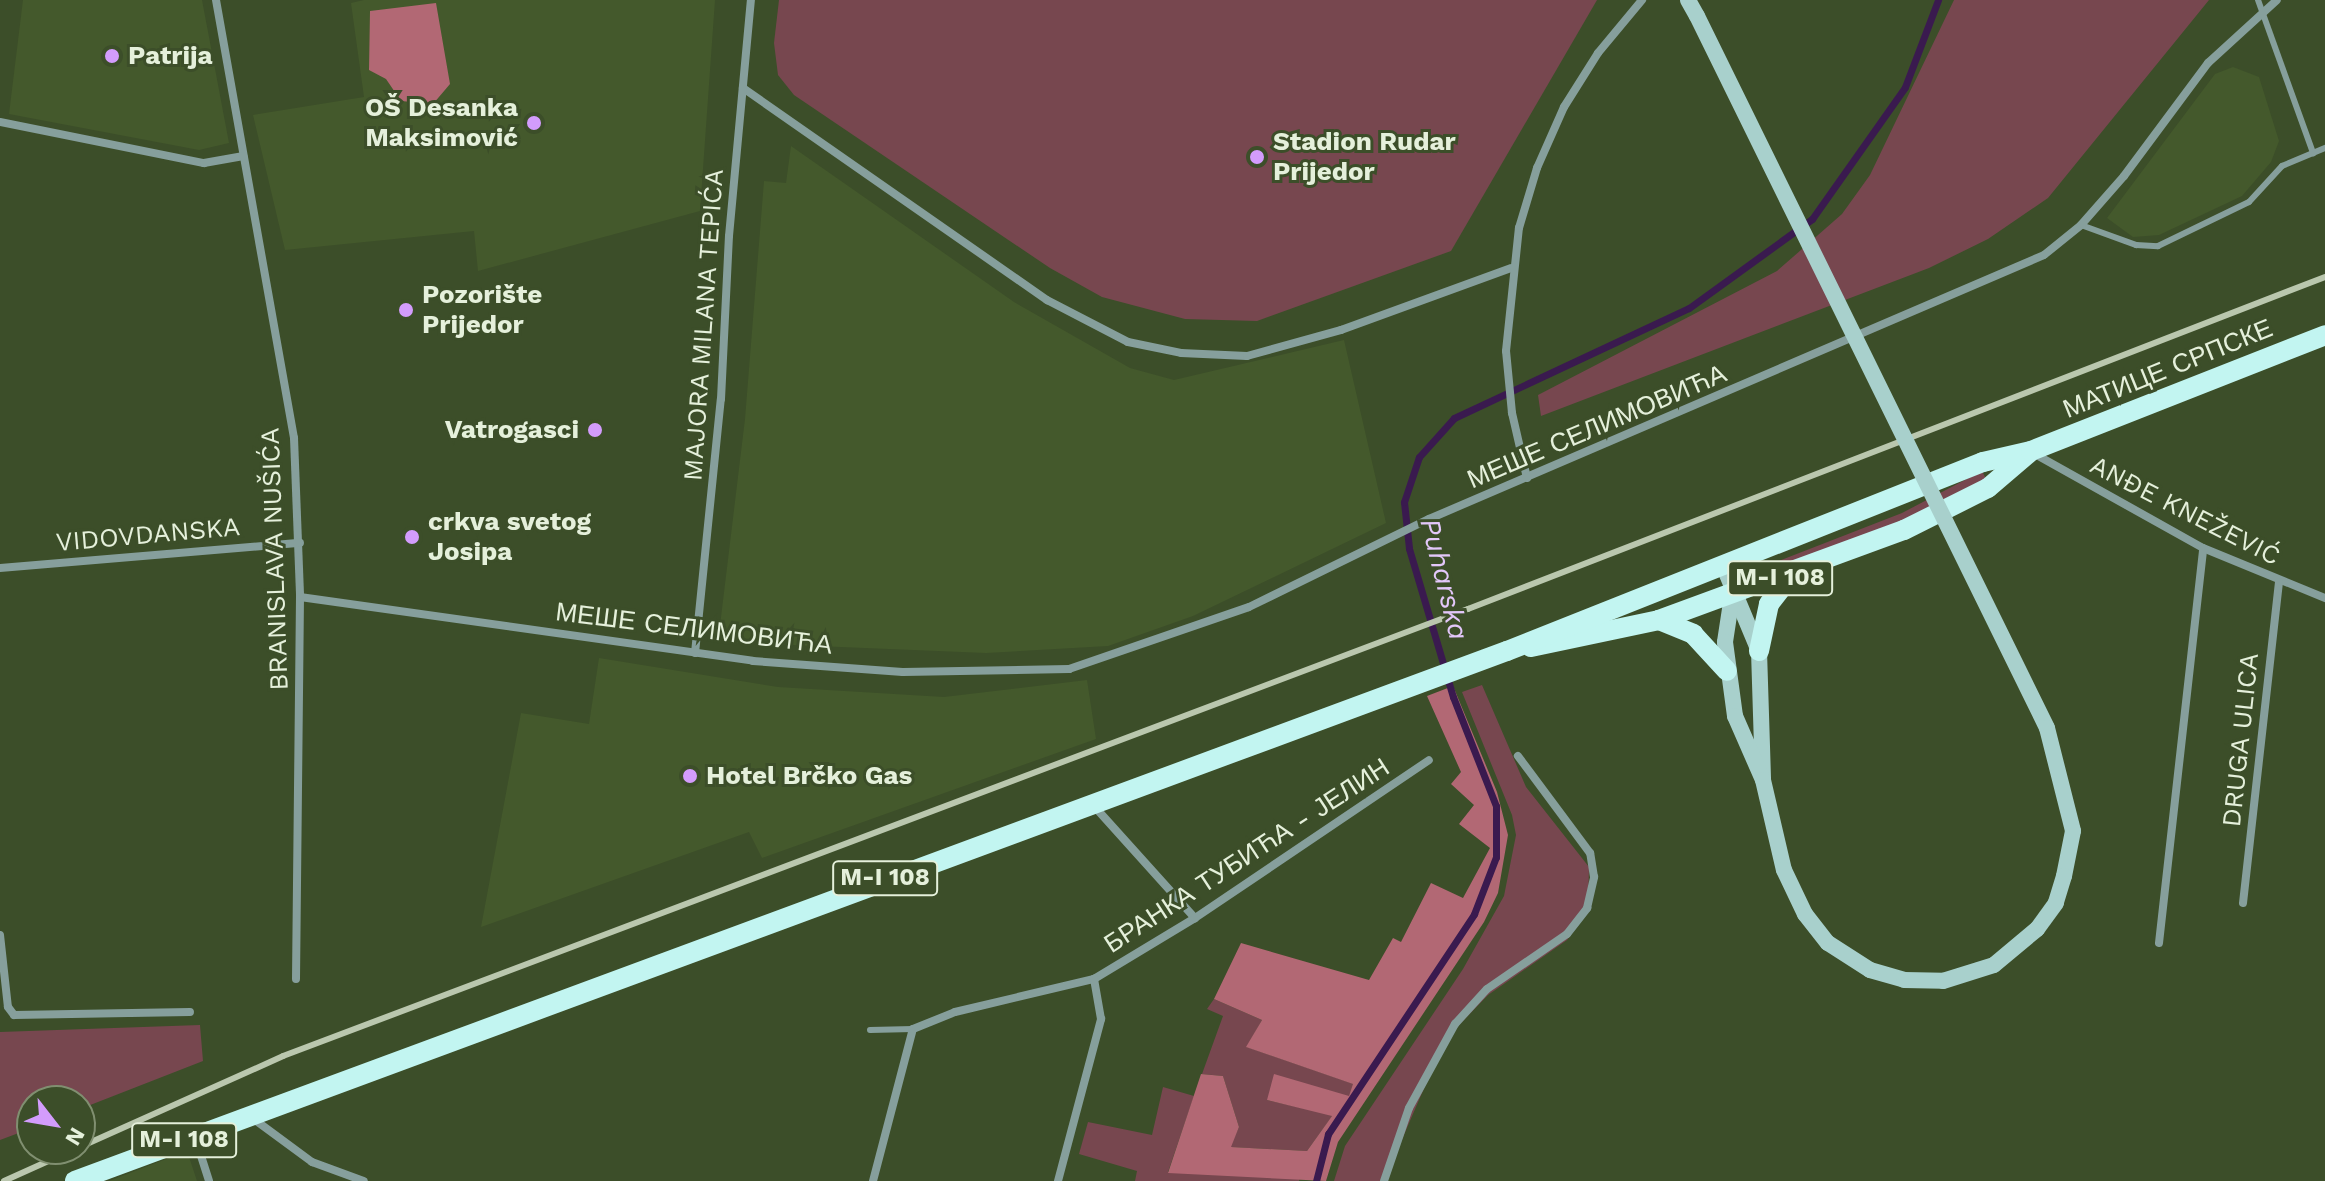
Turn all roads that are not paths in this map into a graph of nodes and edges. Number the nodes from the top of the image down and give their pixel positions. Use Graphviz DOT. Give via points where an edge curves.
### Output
graph roads {
  1 [pos="216,0"];
  2 [pos="751,0"];
  3 [pos="1642,0"];
  4 [pos="1688,0"];
  5 [pos="2258,0"];
  6 [pos="2277,0"];
  7 [pos="2262,12"];
  8 [pos="743,88"];
  9 [pos="0,122"];
  10 [pos="2325,148"];
  11 [pos="2313,153"];
  12 [pos="243,156"];
  13 [pos="2081,225"];
  14 [pos="1511,268"];
  15 [pos="2325,335"];
  16 [pos="2031,451"];
  17 [pos="1527,478"];
  18 [pos="300,543"];
  19 [pos="2203,548"];
  20 [pos="1723,565"];
  21 [pos="0,568"];
  22 [pos="1793,573"];
  23 [pos="2279,582"];
  24 [pos="1732,596"];
  25 [pos="300,597"];
  26 [pos="2325,598"];
  27 [pos="1659,620"];
  28 [pos="1507,651"];
  29 [pos="1759,651"];
  30 [pos="695,653"];
  31 [pos="1727,671"];
  32 [pos="1518,756"];
  33 [pos="1429,760"];
  34 [pos="1763,780"];
  35 [pos="1090,801"];
  36 [pos="2243,903"];
  37 [pos="1195,918"];
  38 [pos="0,935"];
  39 [pos="2159,943"];
  40 [pos="296,979"];
  41 [pos="1094,979"];
  42 [pos="190,1012"];
  43 [pos="913,1029"];
  44 [pos="870,1030"];
  45 [pos="251,1117"];
  46 [pos="195,1136"];
  47 [pos="75,1181"];
  48 [pos="209,1181"];
  49 [pos="364,1181"];
  50 [pos="873,1181"];
  51 [pos="1058,1181"];
  52 [pos="1384,1181"];
  1 -- 12 [label="street, BRANISLAVA NUŠIĆA"];
  2 -- 8 [label="street, MAJORA MILANA TEPIĆA"];
  3 -- 14 [label="street" via="1598,53 1564,107 1527,198"];
  4 -- 34 [label="street, bridge" via="2047,728 2073,831 2056,903 2037,929 1994,965 1943,981 1904,980 1870,970 1828,943 1784,870"];
  5 -- 7 [label="lane"];
  6 -- 7 [label="street, МЕШЕ СЕЛИМОВИЋА"];
  7 -- 11 [label="lane"];
  7 -- 13 [label="street, МЕШЕ СЕЛИМОВИЋА" via="2208,63"];
  8 -- 14 [label="street" via="1047,300 1128,342 1181,353 1247,356 1341,330"];
  8 -- 30 [label="street, MAJORA MILANA TEPIĆA" via="721,399"];
  9 -- 12 [label="street" via="204,163"];
  10 -- 11 [label="lane"];
  11 -- 13 [label="lane" via="2282,166 2249,202 2158,246 2136,245"];
  12 -- 18 [label="street, BRANISLAVA NUŠIĆA" via="294,438"];
  13 -- 17 [label="street, МЕШЕ СЕЛИМОВИЋА" via="2044,255 1990,282"];
  14 -- 17 [label="street" via="1506,351 1512,413"];
  15 -- 16 [label="main road, МАТИЦЕ СРПСКЕ / M-I 108"];
  16 -- 19 [label="street, ANĐE KNEŽEVIĆ"];
  16 -- 20 [label="main road, M-I 108" via="1983,462"];
  16 -- 22 [label="main road, M-I 108" via="1988,488 1904,530"];
  17 -- 30 [label="street, МЕШЕ СЕЛИМОВИЋА" via="1429,519 1249,607 1069,669 903,672"];
  18 -- 21 [label="street, VIDOVDANSKA"];
  18 -- 25 [label="street, BRANISLAVA NUŠIĆA"];
  19 -- 23 [label="street, ANĐE KNEŽEVIĆ"];
  19 -- 39 [label="street"];
  20 -- 24 [label="street"];
  20 -- 28 [label="main road, M-I 108"];
  22 -- 24 [label="main road, M-I 108"];
  22 -- 29 [label="main road" via="1769,604"];
  23 -- 26 [label="street, ANĐE KNEŽEVIĆ"];
  23 -- 36 [label="street, DRUGA ULICA"];
  24 -- 27 [label="main road, M-I 108"];
  24 -- 29 [label="street"];
  24 -- 31 [label="street"];
  25 -- 30 [label="street, МЕШЕ СЕЛИМОВИЋА"];
  25 -- 40 [label="street, BRANISLAVA NUŠIĆA"];
  27 -- 28 [label="main road, M-I 108"];
  27 -- 31 [label="main road" via="1693,634"];
  28 -- 35 [label="main road, M-I 108"];
  29 -- 34 [label="street"];
  31 -- 34 [label="street" via="1744,743"];
  32 -- 52 [label="street" via="1590,853 1594,877 1587,908 1567,934 1487,989 1455,1024 1409,1108"];
  33 -- 37 [label="street, БРАНКА ТУБИЋА - ЈЕЛИН"];
  35 -- 37 [label="street"];
  35 -- 45 [label="main road, M-I 108"];
  37 -- 41 [label="street, БРАНКА ТУБИЋА - ЈЕЛИН"];
  38 -- 42 [label="street" via="8,1007 14,1015"];
  41 -- 43 [label="street, БРАНКА ТУБИЋА - ЈЕЛИН" via="955,1012"];
  41 -- 51 [label="street" via="1101,1019"];
  43 -- 44 [label="lane"];
  43 -- 50 [label="street"];
  45 -- 46 [label="main road, M-I 108"];
  45 -- 49 [label="street" via="312,1162"];
  46 -- 47 [label="main road, M-I 108"];
  46 -- 48 [label="street"];
}
